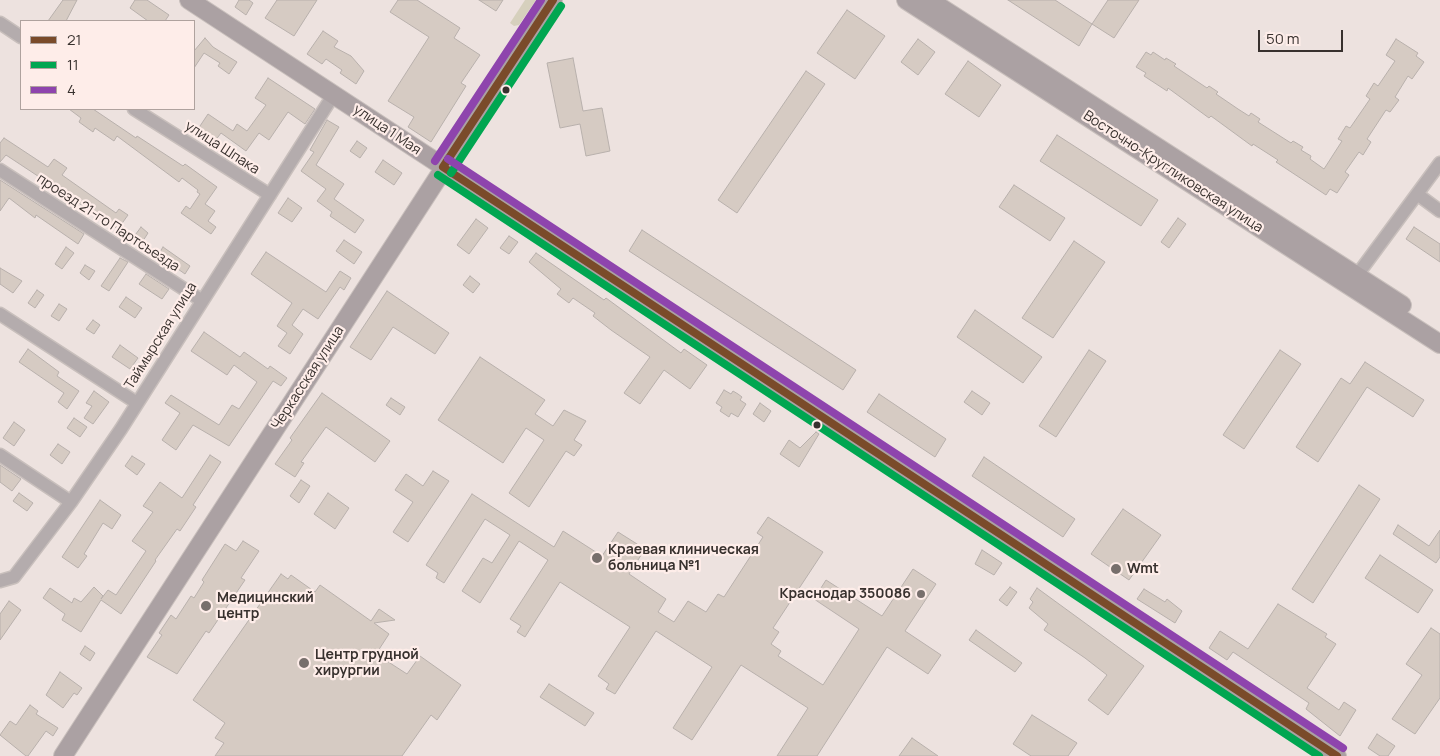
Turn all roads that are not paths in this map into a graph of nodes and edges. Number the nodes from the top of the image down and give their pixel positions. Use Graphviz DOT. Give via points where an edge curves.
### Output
graph roads {
  1 [pos="189,0"];
  2 [pos="553,0"];
  3 [pos="906,0"];
  4 [pos="929,0"];
  5 [pos="0,23"];
  6 [pos="20,36"];
  7 [pos="334,94"];
  8 [pos="136,110"];
  9 [pos="1440,163"];
  10 [pos="443,168"];
  11 [pos="0,170"];
  12 [pos="1417,194"];
  13 [pos="270,196"];
  14 [pos="1440,211"];
  15 [pos="1353,281"];
  16 [pos="201,300"];
  17 [pos="0,314"];
  18 [pos="1440,330"];
  19 [pos="1440,344"];
  20 [pos="137,403"];
  21 [pos="0,455"];
  22 [pos="71,502"];
  23 [pos="0,581"];
  24 [pos="63,756"];
  25 [pos="1337,756"];
  1 -- 7 [label="street, улица 1 Мая"];
  2 -- 10 [label="street, Черкасская улица"];
  3 -- 15 [label="street, Восточно-Кругликовская улица"];
  4 -- 15 [label="street, Восточно-Кругликовская улица"];
  5 -- 6 [label="street"];
  7 -- 10 [label="street, улица 1 Мая"];
  7 -- 13 [label="street, Таймырская улица"];
  8 -- 13 [label="street, улица Шпака"];
  9 -- 12 [label="street"];
  10 -- 24 [label="street, Черкасская улица"];
  10 -- 25 [label="street, улица 1 Мая"];
  11 -- 16 [label="street, проезд 21-го Партсъезда"];
  12 -- 14 [label="street"];
  12 -- 15 [label="street"];
  13 -- 16 [label="street, Таймырская улица"];
  15 -- 18 [label="street, Восточно-Кругликовская улица"];
  15 -- 19 [label="street, Восточно-Кругликовская улица"];
  16 -- 20 [label="street, Таймырская улица"];
  17 -- 20 [label="street"];
  20 -- 22 [label="street, Таймырская улица"];
  21 -- 22 [label="street"];
  22 -- 23 [label="street, Таймырская улица" via="14,577"];
}
